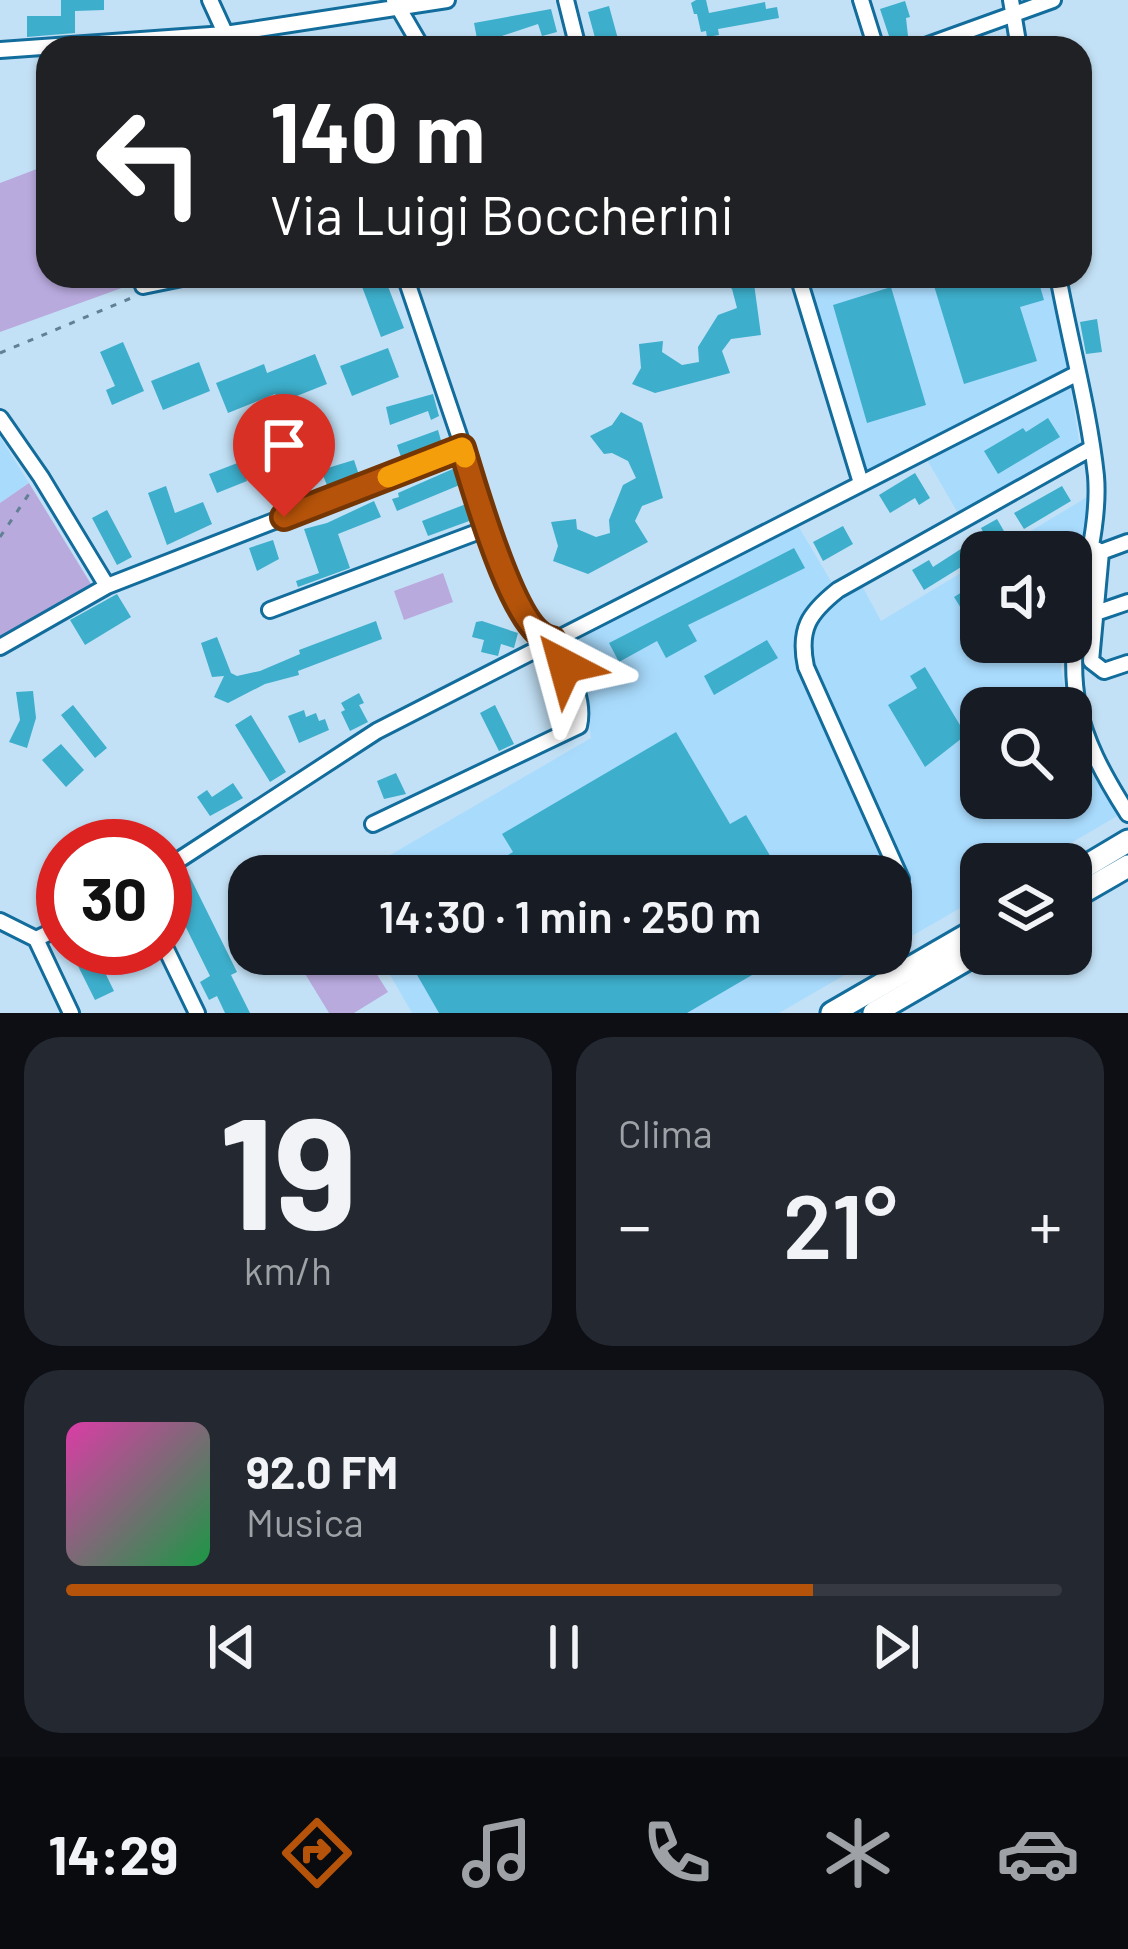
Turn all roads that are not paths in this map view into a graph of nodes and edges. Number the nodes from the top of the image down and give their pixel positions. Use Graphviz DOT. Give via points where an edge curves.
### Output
graph roads {
  1 [pos="210,0"];
  2 [pos="447,0"];
  3 [pos="566,0"];
  4 [pos="861,0"];
  5 [pos="1053,0"];
  6 [pos="396,3"];
  7 [pos="1012,7"];
  8 [pos="226,36"];
  9 [pos="250,36"];
  10 [pos="415,36"];
  11 [pos="575,36"];
  12 [pos="872,36"];
  13 [pos="947,36"];
  14 [pos="36,49"];
  15 [pos="0,50"];
  16 [pos="409,288"];
  17 [pos="801,288"];
  18 [pos="1060,288"];
  19 [pos="1076,374"];
  20 [pos="0,418"];
  21 [pos="462,448"];
  22 [pos="1090,449"];
  23 [pos="861,483"];
  24 [pos="488,528"];
  25 [pos="1128,542"];
  26 [pos="1096,549"];
  27 [pos="107,586"];
  28 [pos="1128,602"];
  29 [pos="270,610"];
  30 [pos="1096,614"];
  31 [pos="552,640"];
  32 [pos="0,647"];
  33 [pos="1128,663"];
  34 [pos="1128,814"];
  35 [pos="373,824"];
  36 [pos="1128,842"];
  37 [pos="192,851"];
  38 [pos="890,855"];
  39 [pos="1092,862"];
  40 [pos="1128,866"];
  41 [pos="1092,887"];
  42 [pos="0,921"];
  43 [pos="960,939"];
  44 [pos="36,940"];
  45 [pos="960,963"];
  46 [pos="53,975"];
  47 [pos="179,975"];
  48 [pos="71,1013"];
  49 [pos="197,1013"];
  50 [pos="832,1013"];
  51 [pos="874,1013"];
  1 -- 8 [label="street"];
  2 -- 6 [label="street"];
  3 -- 11 [label="street"];
  4 -- 12 [label="street"];
  5 -- 7 [label="street"];
  6 -- 9 [label="street"];
  6 -- 10 [label="street"];
  7 -- 13 [label="street"];
  14 -- 15 [label="street"];
  16 -- 21 [label="street"];
  17 -- 23 [label="street"];
  18 -- 19 [label="street"];
  19 -- 22 [label="street"];
  19 -- 23 [label="street"];
  20 -- 27 [label="street"];
  21 -- 24 [label="street"];
  21 -- 27 [label="street"];
  22 -- 26 [label="street"];
  22 -- 38 [label="street" via="811,611 802,638 806,667"];
  23 -- 31 [label="street"];
  24 -- 29 [label="street"];
  24 -- 31 [label="street" via="533,630"];
  25 -- 26 [label="street"];
  26 -- 30 [label="street"];
  26 -- 34 [label="street" via="1075,637 1077,708 1086,743"];
  27 -- 32 [label="street"];
  28 -- 30 [label="street"];
  30 -- 33 [label="street" via="1095,668"];
  31 -- 35 [label="street" via="578,692 579,726"];
  31 -- 37 [label="street" via="377,731"];
  36 -- 39 [label="highway"];
  40 -- 41 [label="highway"];
  42 -- 44 [label="street"];
  43 -- 50 [label="highway"];
  45 -- 51 [label="highway"];
  46 -- 48 [label="street"];
  47 -- 49 [label="street"];
}
